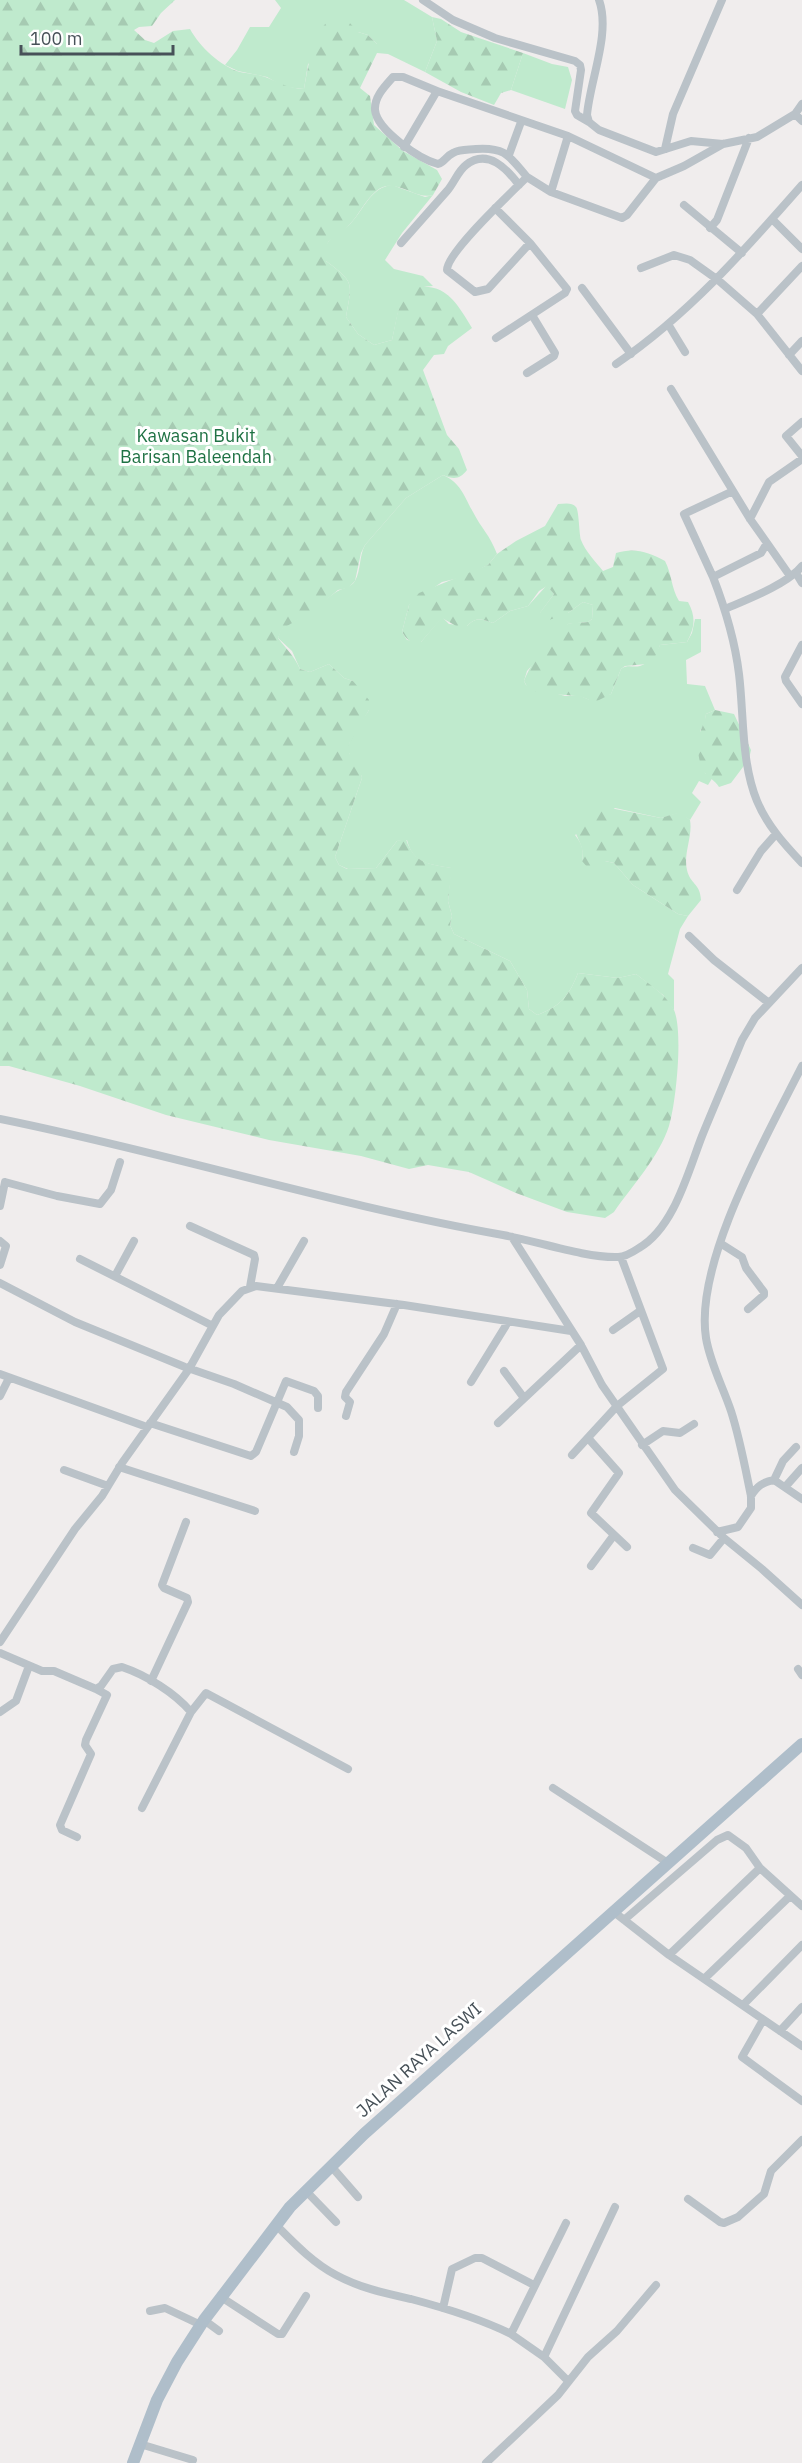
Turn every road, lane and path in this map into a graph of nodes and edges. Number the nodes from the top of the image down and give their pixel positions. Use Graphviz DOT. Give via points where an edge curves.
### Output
graph roads {
  1 [pos="423,0"];
  2 [pos="599,0"];
  3 [pos="722,0"];
  4 [pos="437,91"];
  5 [pos="802,104"];
  6 [pos="795,114"];
  7 [pos="802,121"];
  8 [pos="521,122"];
  9 [pos="589,122"];
  10 [pos="568,136"];
  11 [pos="749,138"];
  12 [pos="723,144"];
  13 [pos="404,147"];
  14 [pos="665,149"];
  15 [pos="509,155"];
  16 [pos="527,177"];
  17 [pos="656,178"];
  18 [pos="519,185"];
  19 [pos="802,185"];
  20 [pos="551,192"];
  21 [pos="684,205"];
  22 [pos="495,208"];
  23 [pos="772,219"];
  24 [pos="710,228"];
  25 [pos="401,243"];
  26 [pos="530,243"];
  27 [pos="802,249"];
  28 [pos="742,253"];
  29 [pos="802,267"];
  30 [pos="641,268"];
  31 [pos="718,280"];
  32 [pos="582,288"];
  33 [pos="757,314"];
  34 [pos="532,315"];
  35 [pos="668,324"];
  36 [pos="496,338"];
  37 [pos="802,341"];
  38 [pos="685,352"];
  39 [pos="631,354"];
  40 [pos="789,355"];
  41 [pos="616,364"];
  42 [pos="802,371"];
  43 [pos="527,373"];
  44 [pos="671,389"];
  45 [pos="802,422"];
  46 [pos="802,458"];
  47 [pos="733,491"];
  48 [pos="750,519"];
  49 [pos="767,543"];
  50 [pos="796,572"];
  51 [pos="713,577"];
  52 [pos="802,584"];
  53 [pos="725,609"];
  54 [pos="802,645"];
  55 [pos="802,704"];
  56 [pos="776,834"];
  57 [pos="802,863"];
  58 [pos="737,890"];
  59 [pos="689,936"];
  60 [pos="802,968"];
  61 [pos="769,1003"];
  62 [pos="802,1066"];
  63 [pos="0,1119"];
  64 [pos="120,1162"];
  65 [pos="2,1182"];
  66 [pos="0,1206"];
  67 [pos="190,1226"];
  68 [pos="512,1237"];
  69 [pos="0,1241"];
  70 [pos="134,1241"];
  71 [pos="304,1241"];
  72 [pos="720,1243"];
  73 [pos="621,1257"];
  74 [pos="80,1259"];
  75 [pos="0,1265"];
  76 [pos="115,1276"];
  77 [pos="0,1283"];
  78 [pos="250,1287"];
  79 [pos="277,1288"];
  80 [pos="397,1304"];
  81 [pos="748,1309"];
  82 [pos="640,1311"];
  83 [pos="508,1322"];
  84 [pos="213,1326"];
  85 [pos="613,1330"];
  86 [pos="571,1331"];
  87 [pos="581,1345"];
  88 [pos="187,1368"];
  89 [pos="504,1371"];
  90 [pos="4,1376"];
  91 [pos="471,1382"];
  92 [pos="0,1396"];
  93 [pos="524,1398"];
  94 [pos="617,1406"];
  95 [pos="318,1408"];
  96 [pos="276,1409"];
  97 [pos="346,1416"];
  98 [pos="498,1423"];
  99 [pos="694,1424"];
  100 [pos="148,1425"];
  101 [pos="588,1438"];
  102 [pos="642,1444"];
  103 [pos="796,1447"];
  104 [pos="294,1452"];
  105 [pos="572,1455"];
  106 [pos="119,1467"];
  107 [pos="802,1468"];
  108 [pos="64,1470"];
  109 [pos="774,1480"];
  110 [pos="108,1486"];
  111 [pos="786,1486"];
  112 [pos="751,1496"];
  113 [pos="802,1499"];
  114 [pos="255,1511"];
  115 [pos="186,1522"];
  116 [pos="614,1535"];
  117 [pos="720,1535"];
  118 [pos="627,1547"];
  119 [pos="693,1548"];
  120 [pos="591,1566"];
  121 [pos="802,1605"];
  122 [pos="0,1642"];
  123 [pos="0,1653"];
  124 [pos="28,1666"];
  125 [pos="151,1681"];
  126 [pos="96,1689"];
  127 [pos="0,1712"];
  128 [pos="191,1712"];
  129 [pos="802,1744"];
  130 [pos="348,1769"];
  131 [pos="553,1788"];
  132 [pos="142,1808"];
  133 [pos="77,1838"];
  134 [pos="668,1863"];
  135 [pos="760,1868"];
  136 [pos="790,1896"];
  137 [pos="632,1905"];
  138 [pos="802,1906"];
  139 [pos="619,1916"];
  140 [pos="802,1945"];
  141 [pos="669,1955"];
  142 [pos="704,1979"];
  143 [pos="743,2005"];
  144 [pos="802,2007"];
  145 [pos="764,2020"];
  146 [pos="780,2031"];
  147 [pos="802,2046"];
  148 [pos="802,2101"];
  149 [pos="802,2140"];
  150 [pos="331,2166"];
  151 [pos="306,2191"];
  152 [pos="358,2197"];
  153 [pos="688,2199"];
  154 [pos="615,2207"];
  155 [pos="336,2222"];
  156 [pos="566,2223"];
  157 [pos="276,2225"];
  158 [pos="534,2285"];
  159 [pos="656,2285"];
  160 [pos="306,2296"];
  161 [pos="221,2297"];
  162 [pos="442,2308"];
  163 [pos="150,2311"];
  164 [pos="203,2323"];
  165 [pos="219,2331"];
  166 [pos="511,2334"];
  167 [pos="544,2357"];
  168 [pos="568,2381"];
  169 [pos="140,2444"];
  170 [pos="193,2460"];
  171 [pos="133,2463"];
  172 [pos="486,2463"];
  1 -- 9 [label="street" via="453,20 495,38 575,61 581,70 575,111"];
  2 -- 9 [label="street" via="603,28 588,105"];
  3 -- 14 [label="street" via="673,114"];
  4 -- 8 [label="street"];
  4 -- 13 [label="street"];
  4 -- 13 [label="street" via="404,77 393,77 379,94 375,109 378,119"];
  5 -- 6 [label="street"];
  6 -- 7 [label="street"];
  6 -- 11 [label="street"];
  8 -- 10 [label="street"];
  8 -- 15 [label="street"];
  9 -- 14 [label="street" via="649,151"];
  10 -- 17 [label="street"];
  10 -- 20 [label="street"];
  11 -- 12 [label="street"];
  11 -- 24 [label="street" via="717,220"];
  12 -- 14 [label="street" via="691,141"];
  12 -- 17 [label="street"];
  13 -- 15 [label="street" via="438,164 462,150 493,148"];
  15 -- 16 [label="street"];
  16 -- 18 [label="street"];
  16 -- 20 [label="street"];
  17 -- 20 [label="street" via="622,218"];
  18 -- 22 [label="street"];
  18 -- 25 [label="street" via="493,160 465,165 453,185"];
  19 -- 23 [label="street"];
  21 -- 24 [label="street"];
  22 -- 26 [label="street"];
  22 -- 26 [label="street" via="451,258 447,270 475,292 482,292"];
  23 -- 27 [label="street"];
  23 -- 28 [label="street"];
  24 -- 28 [label="street"];
  26 -- 34 [label="street" via="567,289"];
  28 -- 31 [label="street"];
  29 -- 33 [label="street"];
  30 -- 31 [label="street" via="679,255"];
  31 -- 33 [label="street"];
  31 -- 35 [label="street"];
  32 -- 39 [label="street"];
  33 -- 40 [label="street"];
  34 -- 36 [label="street"];
  34 -- 43 [label="street" via="555,353"];
  35 -- 38 [label="street"];
  35 -- 39 [label="street"];
  37 -- 40 [label="street"];
  39 -- 41 [label="street"];
  40 -- 42 [label="street"];
  44 -- 47 [label="street"];
  45 -- 46 [label="street" via="786,436"];
  46 -- 48 [label="street" via="769,482"];
  47 -- 48 [label="street"];
  47 -- 51 [label="street" via="684,514"];
  48 -- 49 [label="street"];
  49 -- 50 [label="street"];
  49 -- 51 [label="street" via="761,553"];
  50 -- 52 [label="street"];
  50 -- 53 [label="street"];
  51 -- 53 [label="street"];
  53 -- 56 [label="street" via="739,672 749,773 764,817"];
  54 -- 55 [label="street" via="785,677"];
  56 -- 57 [label="street"];
  56 -- 58 [label="street"];
  59 -- 61 [label="street"];
  60 -- 61 [label="street"];
  61 -- 73 [label="street" via="742,1040 675,1203 654,1237"];
  62 -- 72 [label="street"];
  63 -- 68 [label="street" via="92,1137 424,1221"];
  64 -- 65 [label="street" via="108,1195 97,1204"];
  65 -- 66 [label="street"];
  67 -- 78 [label="street" via="254,1255"];
  68 -- 73 [label="street" via="604,1257"];
  68 -- 86 [label="street"];
  69 -- 75 [label="street" via="6,1246"];
  70 -- 76 [label="street"];
  71 -- 79 [label="street"];
  72 -- 81 [label="street" via="742,1257 764,1292"];
  72 -- 112 [label="street" via="710,1281 706,1337 732,1413"];
  73 -- 82 [label="street"];
  74 -- 76 [label="street"];
  76 -- 84 [label="street"];
  77 -- 88 [label="street" via="75,1322"];
  78 -- 79 [label="street"];
  78 -- 84 [label="street" via="230,1302"];
  79 -- 80 [label="street"];
  80 -- 83 [label="street"];
  80 -- 97 [label="street" via="384,1334 346,1392 350,1402"];
  82 -- 85 [label="street"];
  82 -- 94 [label="street" via="663,1369"];
  83 -- 86 [label="street"];
  83 -- 91 [label="street"];
  84 -- 88 [label="street"];
  86 -- 87 [label="street"];
  87 -- 93 [label="street"];
  87 -- 94 [label="street"];
  88 -- 96 [label="street" via="234,1384"];
  88 -- 100 [label="street"];
  89 -- 93 [label="street"];
  90 -- 92 [label="street"];
  90 -- 100 [label="street"];
  93 -- 98 [label="street"];
  94 -- 101 [label="street"];
  94 -- 102 [label="street"];
  95 -- 96 [label="street" via="314,1391 288,1381"];
  96 -- 100 [label="street" via="251,1456"];
  96 -- 104 [label="street" via="291,1410 298,1420"];
  99 -- 102 [label="street" via="680,1433 663,1431"];
  100 -- 106 [label="street"];
  101 -- 105 [label="street"];
  101 -- 116 [label="street" via="619,1473 591,1511"];
  102 -- 117 [label="street" via="675,1490"];
  103 -- 109 [label="street" via="783,1461"];
  106 -- 110 [label="street"];
  106 -- 114 [label="street"];
  107 -- 111 [label="street"];
  108 -- 110 [label="street"];
  109 -- 111 [label="street"];
  109 -- 112 [label="street" via="765,1481"];
  110 -- 122 [label="street"];
  111 -- 113 [label="street"];
  112 -- 117 [label="street" via="751,1508 738,1527"];
  115 -- 125 [label="street" via="162,1585 188,1602"];
  116 -- 118 [label="street"];
  116 -- 120 [label="street"];
  117 -- 119 [label="street" via="710,1555"];
  117 -- 121 [label="street"];
  123 -- 124 [label="street"];
  124 -- 126 [label="street" via="54,1671"];
  124 -- 127 [label="street" via="16,1701"];
  125 -- 126 [label="street" via="118,1667"];
  125 -- 128 [label="street"];
  126 -- 133 [label="street" via="107,1695 86,1740 90,1754 60,1826"];
  128 -- 130 [label="street" via="210,1693"];
  128 -- 132 [label="street"];
  129 -- 134 [label="main road, JALAN RAYA LASWI"];
  131 -- 134 [label="street"];
  134 -- 137 [label="main road, JALAN RAYA LASWI"];
  135 -- 136 [label="street"];
  135 -- 137 [label="street" via="737,1840 722,1836"];
  135 -- 141 [label="street"];
  136 -- 138 [label="street"];
  136 -- 142 [label="street"];
  137 -- 139 [label="main road, JALAN RAYA LASWI"];
  139 -- 141 [label="street"];
  139 -- 150 [label="main road, JALAN RAYA LASWI" via="469,2038"];
  140 -- 143 [label="street"];
  141 -- 142 [label="street"];
  142 -- 143 [label="street"];
  143 -- 145 [label="street"];
  144 -- 146 [label="street"];
  145 -- 146 [label="street"];
  145 -- 148 [label="street" via="742,2057"];
  146 -- 147 [label="street"];
  149 -- 153 [label="street" via="771,2171 764,2194 731,2221 720,2222"];
  150 -- 151 [label="main road, JALAN RAYA LASWI"];
  150 -- 152 [label="street"];
  151 -- 155 [label="street"];
  151 -- 157 [label="main road, JALAN RAYA LASWI"];
  154 -- 167 [label="street"];
  156 -- 158 [label="street"];
  157 -- 161 [label="main road, JALAN RAYA LASWI"];
  157 -- 162 [label="street" via="334,2274 364,2288"];
  158 -- 162 [label="street" via="475,2258 452,2269"];
  158 -- 166 [label="street"];
  159 -- 168 [label="street" via="622,2327"];
  160 -- 161 [label="street" via="282,2334"];
  161 -- 164 [label="main road, JALAN RAYA LASWI"];
  162 -- 166 [label="street"];
  163 -- 164 [label="street" via="165,2308"];
  164 -- 165 [label="street"];
  164 -- 169 [label="main road, JALAN RAYA LASWI" via="165,2383"];
  166 -- 167 [label="street"];
  167 -- 168 [label="street"];
  168 -- 172 [label="street"];
  169 -- 170 [label="street"];
  169 -- 171 [label="main road, JALAN RAYA LASWI"];
}
